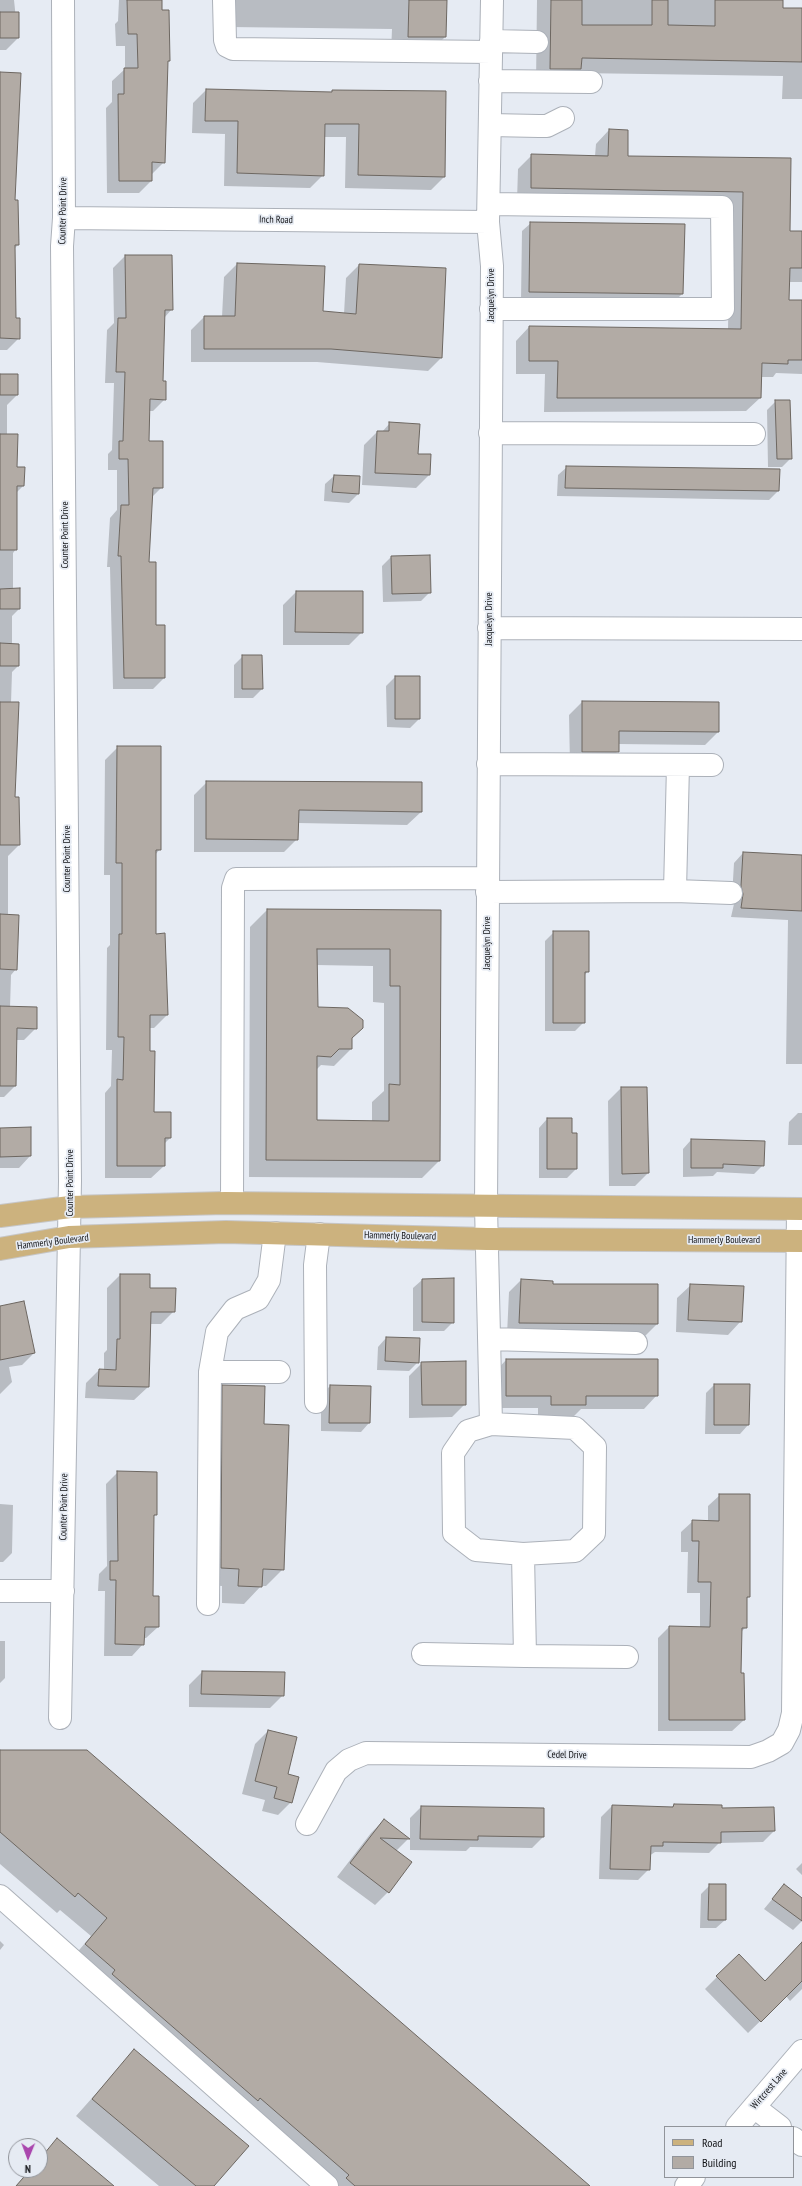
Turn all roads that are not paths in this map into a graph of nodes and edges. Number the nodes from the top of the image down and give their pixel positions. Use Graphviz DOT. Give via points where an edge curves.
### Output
graph roads {
  1 [pos="63,0"];
  2 [pos="224,0"];
  3 [pos="492,0"];
  4 [pos="537,42"];
  5 [pos="491,47"];
  6 [pos="490,81"];
  7 [pos="591,82"];
  8 [pos="563,118"];
  9 [pos="490,125"];
  10 [pos="488,213"];
  11 [pos="64,218"];
  12 [pos="492,309"];
  13 [pos="490,433"];
  14 [pos="754,434"];
  15 [pos="489,628"];
  16 [pos="802,629"];
  17 [pos="488,764"];
  18 [pos="678,765"];
  19 [pos="712,765"];
  20 [pos="488,885"];
  21 [pos="675,891"];
  22 [pos="731,892"];
  23 [pos="232,1203"];
  24 [pos="486,1206"];
  25 [pos="70,1208"];
  26 [pos="800,1209"];
  27 [pos="0,1216"];
  28 [pos="275,1233"];
  29 [pos="319,1234"];
  30 [pos="69,1237"];
  31 [pos="487,1239"];
  32 [pos="800,1241"];
  33 [pos="0,1249"];
  34 [pos="489,1339"];
  35 [pos="636,1343"];
  36 [pos="210,1372"];
  37 [pos="280,1372"];
  38 [pos="316,1402"];
  39 [pos="491,1424"];
  40 [pos="523,1554"];
  41 [pos="0,1591"];
  42 [pos="62,1591"];
  43 [pos="208,1604"];
  44 [pos="423,1654"];
  45 [pos="525,1656"];
  46 [pos="627,1657"];
  47 [pos="60,1718"];
  48 [pos="307,1824"];
  49 [pos="0,1896"];
  50 [pos="802,2051"];
  51 [pos="754,2107"];
  52 [pos="738,2126"];
  53 [pos="779,2126"];
  54 [pos="794,2139"];
  55 [pos="802,2145"];
  56 [pos="693,2178"];
  57 [pos="327,2186"];
  58 [pos="686,2186"];
  1 -- 11 [label="street, Counter Point Drive"];
  2 -- 5 [label="street" via="225,40 227,46 233,49 468,52"];
  3 -- 5 [label="street, Jacquelyn Drive"];
  4 -- 5 [label="street"];
  5 -- 6 [label="street, Jacquelyn Drive"];
  6 -- 7 [label="street"];
  6 -- 9 [label="street, Jacquelyn Drive"];
  8 -- 9 [label="street" via="547,126"];
  9 -- 10 [label="street, Jacquelyn Drive"];
  10 -- 11 [label="street, Inch Road"];
  10 -- 12 [label="street, Jacquelyn Drive"];
  10 -- 12 [label="street, Inch Road" via="722,207 723,309"];
  11 -- 25 [label="street, Counter Point Drive" via="62,246"];
  12 -- 13 [label="street, Jacquelyn Drive"];
  13 -- 14 [label="street"];
  13 -- 15 [label="street, Jacquelyn Drive"];
  15 -- 16 [label="street"];
  15 -- 17 [label="street, Jacquelyn Drive"];
  17 -- 18 [label="street"];
  17 -- 20 [label="street, Jacquelyn Drive"];
  18 -- 19 [label="street"];
  18 -- 21 [label="street"];
  20 -- 21 [label="street"];
  20 -- 23 [label="street" via="236,879 233,888"];
  20 -- 24 [label="street, Jacquelyn Drive"];
  21 -- 22 [label="street"];
  23 -- 24 [label="main road"];
  23 -- 25 [label="main road"];
  24 -- 26 [label="main road"];
  24 -- 31 [label="street, Jacquelyn Drive"];
  25 -- 27 [label="main road"];
  25 -- 30 [label="street, Counter Point Drive"];
  26 -- 32 [label="street"];
  28 -- 29 [label="main road, Hammerly Boulevard"];
  28 -- 30 [label="main road, Hammerly Boulevard"];
  28 -- 36 [label="street" via="269,1280 258,1299 235,1309 217,1332"];
  29 -- 31 [label="main road, Hammerly Boulevard"];
  29 -- 38 [label="street" via="314,1265"];
  30 -- 33 [label="main road, Hammerly Boulevard"];
  30 -- 42 [label="street, Counter Point Drive"];
  31 -- 32 [label="main road, Hammerly Boulevard"];
  31 -- 34 [label="street, Jacquelyn Drive"];
  32 -- 48 [label="street, Cedel Drive" via="793,1713 789,1730 782,1743 751,1757 366,1752 349,1760 336,1771"];
  34 -- 35 [label="street"];
  34 -- 39 [label="street, Jacquelyn Drive"];
  36 -- 37 [label="street"];
  36 -- 43 [label="street"];
  39 -- 40 [label="street" via="468,1431 453,1453 454,1533 476,1550"];
  39 -- 40 [label="street" via="575,1428 596,1447 594,1533 575,1551"];
  40 -- 45 [label="street"];
  41 -- 42 [label="street"];
  42 -- 47 [label="street, Counter Point Drive"];
  44 -- 45 [label="street"];
  45 -- 46 [label="street"];
  49 -- 57 [label="street"];
  50 -- 51 [label="street, Wirtcrest Lane"];
  51 -- 52 [label="street, Wirtcrest Lane"];
  51 -- 53 [label="street"];
  54 -- 55 [label="street"];
  56 -- 58 [label="street"];
}
